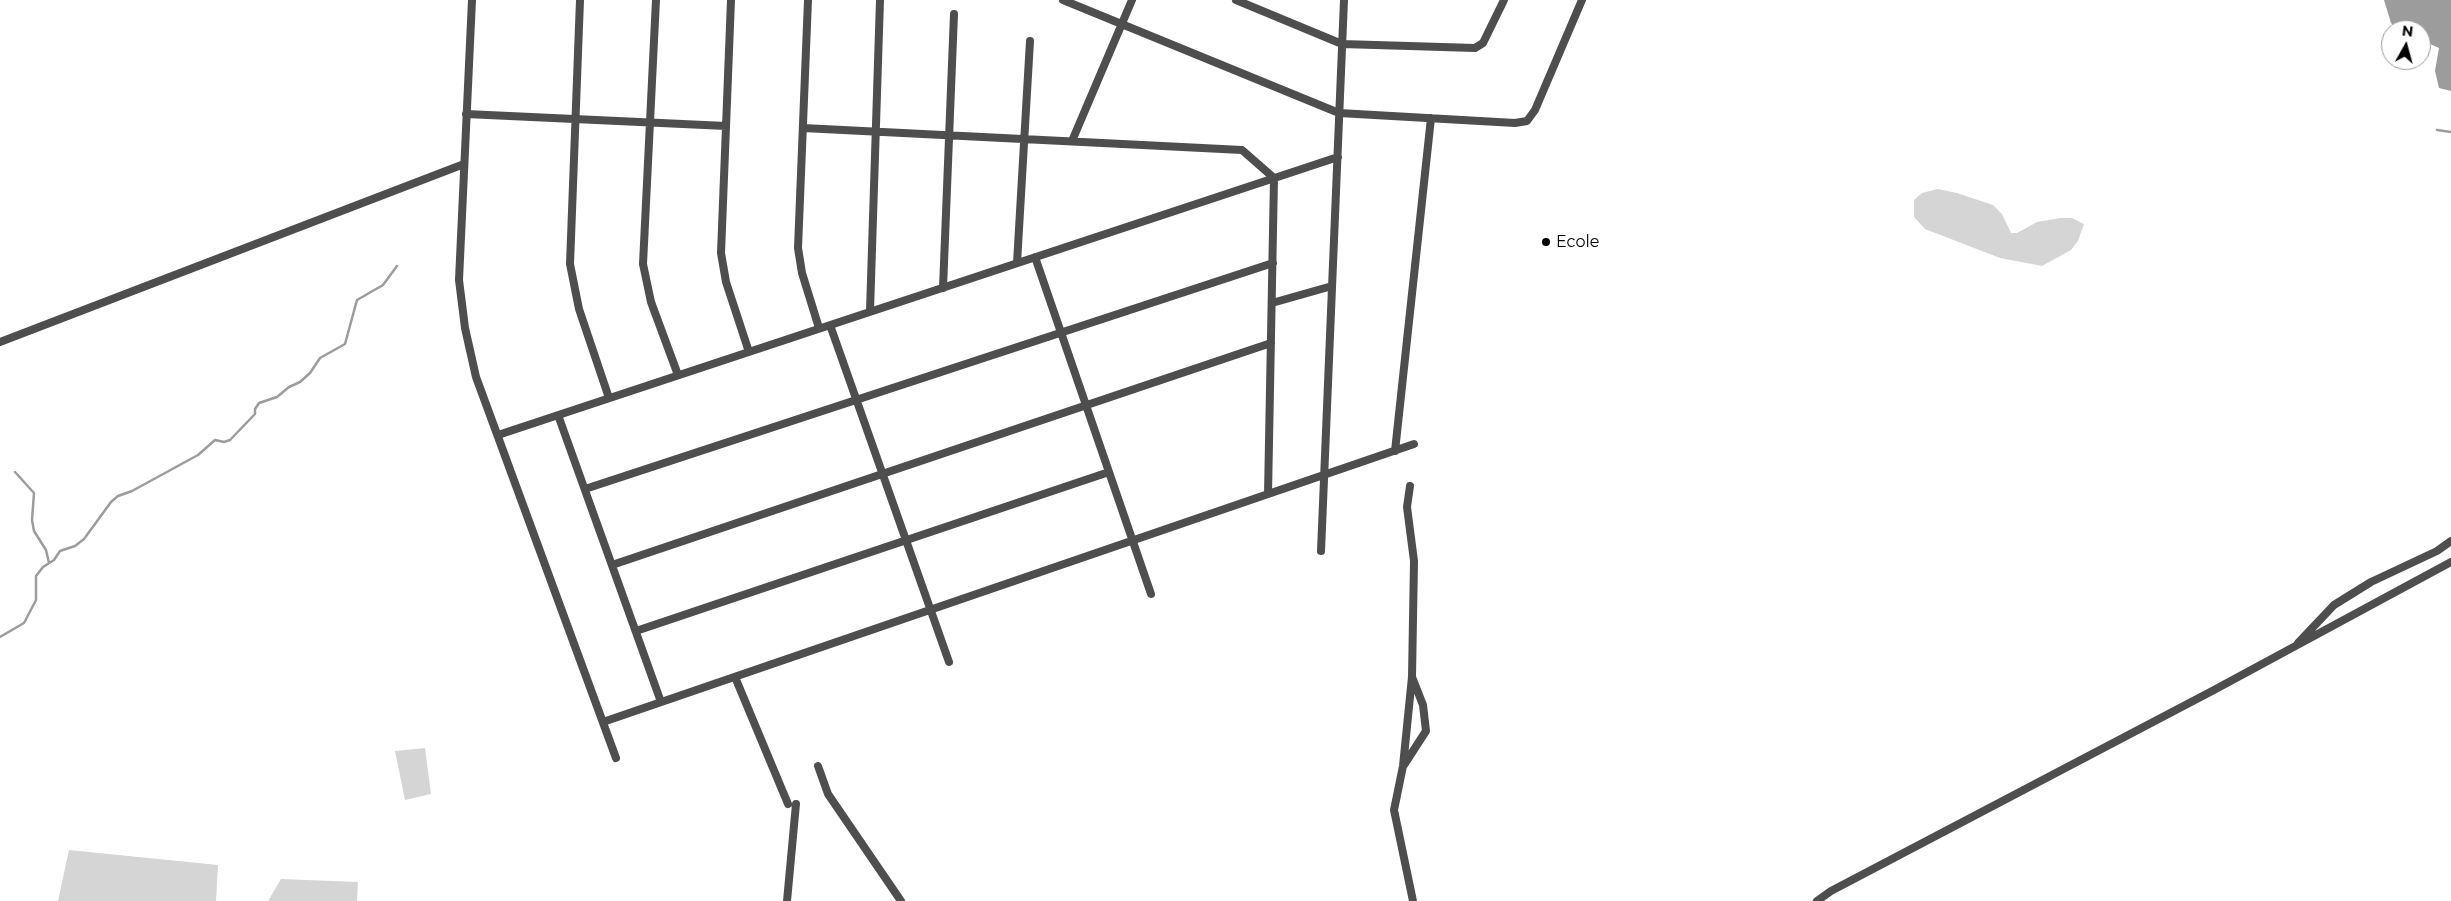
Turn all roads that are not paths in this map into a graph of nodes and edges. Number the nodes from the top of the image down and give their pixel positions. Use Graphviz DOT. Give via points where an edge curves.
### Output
graph roads {
  1 [pos="472,0"];
  2 [pos="580,0"];
  3 [pos="656,0"];
  4 [pos="731,0"];
  5 [pos="808,0"];
  6 [pos="880,0"];
  7 [pos="1063,0"];
  8 [pos="1132,0"];
  9 [pos="1236,0"];
  10 [pos="1344,0"];
  11 [pos="1504,0"];
  12 [pos="1582,0"];
  13 [pos="954,14"];
  14 [pos="1121,24"];
  15 [pos="1030,41"];
  16 [pos="1342,44"];
  17 [pos="1339,113"];
  18 [pos="466,114"];
  19 [pos="1431,118"];
  20 [pos="575,119"];
  21 [pos="650,123"];
  22 [pos="726,126"];
  23 [pos="803,128"];
  24 [pos="876,132"];
  25 [pos="949,135"];
  26 [pos="1024,139"];
  27 [pos="1072,141"];
  28 [pos="1338,157"];
  29 [pos="464,164"];
  30 [pos="1274,178"];
  31 [pos="1035,257"];
  32 [pos="1017,263"];
  33 [pos="1273,263"];
  34 [pos="1332,286"];
  35 [pos="942,288"];
  36 [pos="1272,303"];
  37 [pos="870,312"];
  38 [pos="830,325"];
  39 [pos="819,328"];
  40 [pos="1061,332"];
  41 [pos="0,342"];
  42 [pos="1271,343"];
  43 [pos="749,352"];
  44 [pos="678,375"];
  45 [pos="609,398"];
  46 [pos="857,400"];
  47 [pos="1086,405"];
  48 [pos="558,415"];
  49 [pos="498,435"];
  50 [pos="1414,444"];
  51 [pos="1395,451"];
  52 [pos="1109,472"];
  53 [pos="883,474"];
  54 [pos="1324,475"];
  55 [pos="1410,486"];
  56 [pos="585,489"];
  57 [pos="1268,494"];
  58 [pos="906,540"];
  59 [pos="1133,541"];
  60 [pos="2451,541"];
  61 [pos="1321,551"];
  62 [pos="2451,562"];
  63 [pos="612,565"];
  64 [pos="1151,594"];
  65 [pos="931,610"];
  66 [pos="636,631"];
  67 [pos="2295,646"];
  68 [pos="949,662"];
  69 [pos="735,677"];
  70 [pos="1412,677"];
  71 [pos="661,702"];
  72 [pos="603,722"];
  73 [pos="616,758"];
  74 [pos="818,766"];
  75 [pos="1403,766"];
  76 [pos="788,804"];
  77 [pos="796,804"];
  78 [pos="787,901"];
  79 [pos="902,901"];
  80 [pos="1413,901"];
  81 [pos="1817,901"];
  1 -- 18 [label="street"];
  2 -- 20 [label="street"];
  3 -- 21 [label="street"];
  4 -- 22 [label="street"];
  5 -- 23 [label="street"];
  6 -- 24 [label="street"];
  7 -- 14 [label="street"];
  8 -- 14 [label="street"];
  9 -- 16 [label="street"];
  10 -- 16 [label="street"];
  11 -- 16 [label="street" via="1483,43 1475,48"];
  12 -- 19 [label="street" via="1527,121"];
  13 -- 25 [label="street"];
  14 -- 17 [label="street"];
  14 -- 27 [label="street"];
  15 -- 26 [label="street"];
  16 -- 17 [label="street"];
  17 -- 19 [label="street"];
  17 -- 28 [label="street"];
  18 -- 20 [label="street"];
  18 -- 29 [label="street"];
  19 -- 51 [label="street"];
  20 -- 21 [label="street"];
  20 -- 45 [label="street" via="570,264 579,309"];
  21 -- 22 [label="street"];
  21 -- 44 [label="street" via="643,264 651,302"];
  22 -- 43 [label="street" via="721,253 726,282"];
  23 -- 24 [label="street"];
  23 -- 39 [label="street" via="798,248"];
  24 -- 25 [label="street"];
  24 -- 37 [label="street"];
  25 -- 26 [label="street"];
  25 -- 35 [label="street"];
  26 -- 27 [label="street"];
  26 -- 32 [label="street"];
  27 -- 30 [label="street" via="1242,150"];
  28 -- 30 [label="street"];
  28 -- 34 [label="street"];
  29 -- 41 [label="street"];
  29 -- 49 [label="street" via="459,280 463,319 476,376"];
  30 -- 31 [label="street"];
  30 -- 33 [label="street"];
  31 -- 32 [label="street"];
  31 -- 40 [label="street"];
  32 -- 35 [label="street"];
  33 -- 36 [label="street"];
  33 -- 40 [label="street"];
  34 -- 36 [label="street"];
  34 -- 54 [label="street"];
  35 -- 37 [label="street"];
  36 -- 42 [label="street"];
  37 -- 38 [label="street"];
  38 -- 39 [label="street"];
  38 -- 46 [label="street"];
  39 -- 43 [label="street"];
  40 -- 46 [label="street"];
  40 -- 47 [label="street"];
  42 -- 47 [label="street"];
  42 -- 57 [label="street"];
  43 -- 44 [label="street"];
  44 -- 45 [label="street"];
  45 -- 48 [label="street"];
  46 -- 53 [label="street"];
  46 -- 56 [label="street"];
  47 -- 52 [label="street"];
  47 -- 53 [label="street"];
  48 -- 49 [label="street"];
  48 -- 56 [label="street"];
  49 -- 72 [label="street"];
  50 -- 51 [label="street"];
  51 -- 54 [label="street"];
  52 -- 58 [label="street"];
  52 -- 59 [label="street"];
  53 -- 58 [label="street"];
  53 -- 63 [label="street"];
  54 -- 57 [label="street"];
  54 -- 61 [label="street"];
  55 -- 70 [label="street" via="1407,507 1414,561"];
  56 -- 63 [label="street"];
  57 -- 59 [label="street"];
  58 -- 65 [label="street"];
  58 -- 66 [label="street"];
  59 -- 64 [label="street"];
  59 -- 65 [label="street"];
  60 -- 67 [label="street" via="2437,551 2371,582 2334,606"];
  62 -- 67 [label="street"];
  63 -- 66 [label="street"];
  65 -- 68 [label="street"];
  65 -- 69 [label="street"];
  66 -- 71 [label="street"];
  67 -- 81 [label="street"];
  69 -- 71 [label="street"];
  69 -- 76 [label="street"];
  70 -- 75 [label="street"];
  70 -- 75 [label="street" via="1423,705 1426,731"];
  71 -- 72 [label="street"];
  72 -- 73 [label="street"];
  74 -- 79 [label="street" via="828,794"];
  75 -- 80 [label="street" via="1394,810"];
  77 -- 78 [label="street"];
}
